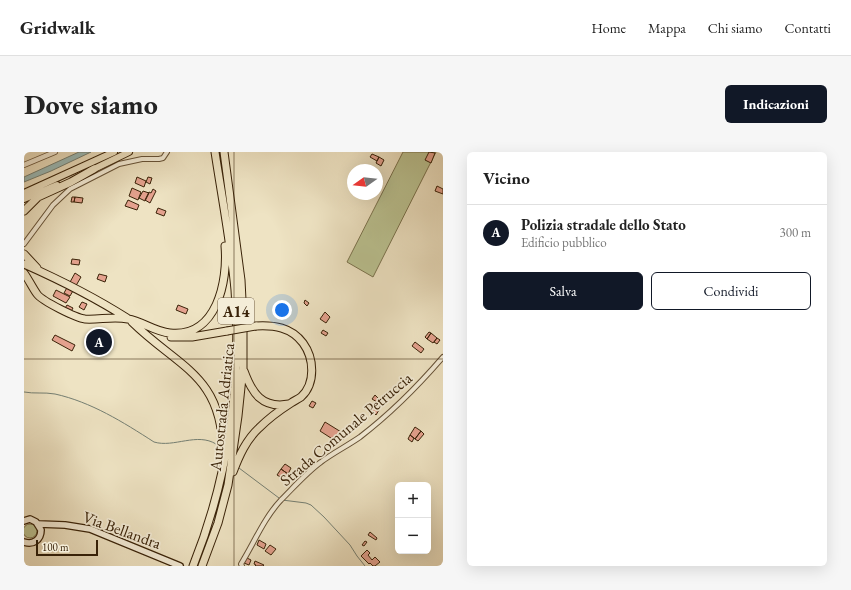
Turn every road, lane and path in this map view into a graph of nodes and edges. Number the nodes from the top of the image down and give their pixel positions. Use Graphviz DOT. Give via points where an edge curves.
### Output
graph roads {
  1 [pos="55,152"];
  2 [pos="114,152"];
  3 [pos="129,152"];
  4 [pos="167,152"];
  5 [pos="215,152"];
  6 [pos="224,152"];
  7 [pos="24,165"];
  8 [pos="94,169"];
  9 [pos="221,192"];
  10 [pos="24,193"];
  11 [pos="24,199"];
  12 [pos="24,211"];
  13 [pos="24,244"];
  14 [pos="24,254"];
  15 [pos="24,264"];
  16 [pos="40,271"];
  17 [pos="24,273"];
  18 [pos="129,319"];
  19 [pos="443,357"];
  20 [pos="243,368"];
  21 [pos="291,404"];
  22 [pos="223,471"];
  23 [pos="228,485"];
  24 [pos="26,519"];
  25 [pos="39,524"];
  26 [pos="54,525"];
  27 [pos="41,533"];
  28 [pos="24,542"];
  29 [pos="180,566"];
  30 [pos="193,566"];
  31 [pos="202,566"];
  32 [pos="242,566"];
  1 -- 7 [label="street"];
  2 -- 10 [label="highway"];
  3 -- 8 [label="highway"];
  4 -- 13 [label="street" via="163,158 119,164 72,188 56,202"];
  5 -- 9 [label="highway, Autostrada Adriatica / A14"];
  6 -- 20 [label="highway, Autostrada Adriatica / A14" via="241,280 244,320"];
  8 -- 11 [label="highway"];
  8 -- 12 [label="highway" via="38,197"];
  9 -- 18 [label="highway, A14" via="226,267 219,300 210,316 197,328 176,334 158,331"];
  9 -- 22 [label="highway, Autostrada Adriatica / A14" via="232,264 236,323 233,397"];
  14 -- 16 [label="highway"];
  15 -- 16 [label="highway, A14"];
  16 -- 18 [label="highway, A14" via="93,297"];
  17 -- 18 [label="highway, A14" via="40,296 76,316 88,319"];
  18 -- 21 [label="highway, A14, bridge" via="156,333 174,338 256,326 274,326 288,330 300,339 308,353 312,368 310,382 302,396"];
  18 -- 22 [label="highway, A14" via="154,342 189,368 206,389 221,423"];
  19 -- 32 [label="street, Strada Comunale Petruccia" via="390,411 360,437 321,462 282,499 270,513"];
  20 -- 21 [label="highway, A14" via="250,388 261,400 272,404"];
  20 -- 23 [label="highway, Autostrada Adriatica / A14"];
  21 -- 23 [label="highway, A14" via="249,439"];
  22 -- 30 [label="highway, Autostrada Adriatica / A14"];
  23 -- 31 [label="highway, Autostrada Adriatica / A14" via="218,523"];
  24 -- 25 [label="main road, Via Bellandra"];
  25 -- 26 [label="main road, Via Bellandra"];
  25 -- 27 [label="main road"];
  26 -- 27 [label="main road"];
  26 -- 29 [label="main road, Via Bellandra" via="90,529"];
  27 -- 28 [label="main road" via="35,542"];
}
